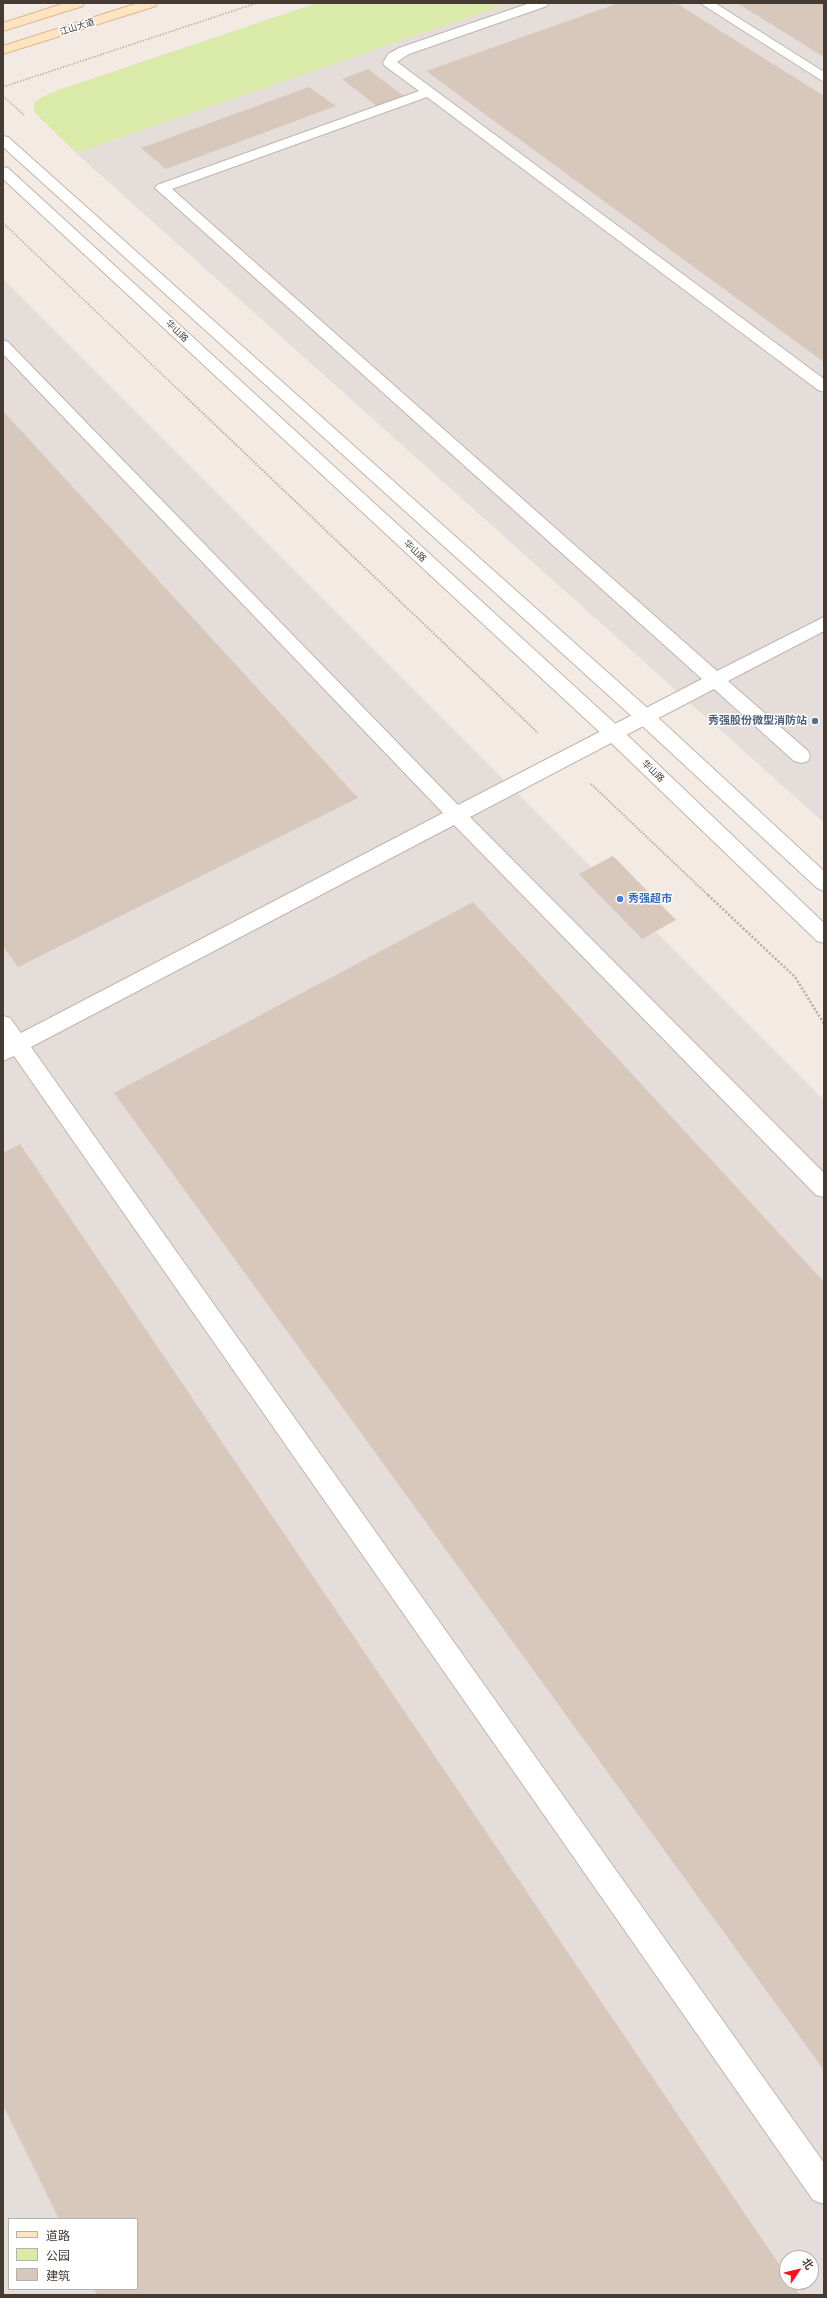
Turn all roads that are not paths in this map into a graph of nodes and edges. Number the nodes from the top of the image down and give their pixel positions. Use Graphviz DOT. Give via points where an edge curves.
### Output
graph roads {
  1 [pos="78,3"];
  2 [pos="152,3"];
  3 [pos="542,3"];
  4 [pos="706,3"];
  5 [pos="3,27"];
  6 [pos="3,50"];
  7 [pos="824,78"];
  8 [pos="429,92"];
  9 [pos="3,140"];
  10 [pos="3,171"];
  11 [pos="3,345"];
  12 [pos="824,387"];
  13 [pos="824,623"];
  14 [pos="715,680"];
  15 [pos="645,716"];
  16 [pos="613,733"];
  17 [pos="801,756"];
  18 [pos="456,815"];
  19 [pos="824,883"];
  20 [pos="824,935"];
  21 [pos="3,1024"];
  22 [pos="10,1048"];
  23 [pos="824,1188"];
  24 [pos="824,2189"];
  1 -- 5 [label="main road"];
  2 -- 6 [label="main road, 江山大道"];
  3 -- 8 [label="street" via="393,57 390,63"];
  4 -- 7 [label="street"];
  8 -- 12 [label="street"];
  8 -- 14 [label="street" via="162,188"];
  9 -- 15 [label="street"];
  10 -- 16 [label="street, 华山路"];
  11 -- 18 [label="street"];
  13 -- 14 [label="street"];
  14 -- 15 [label="street"];
  14 -- 17 [label="street"];
  15 -- 16 [label="street"];
  15 -- 19 [label="street"];
  16 -- 18 [label="street"];
  16 -- 20 [label="street, 华山路"];
  18 -- 22 [label="street"];
  18 -- 23 [label="street"];
  21 -- 22 [label="street"];
  22 -- 24 [label="street"];
}
